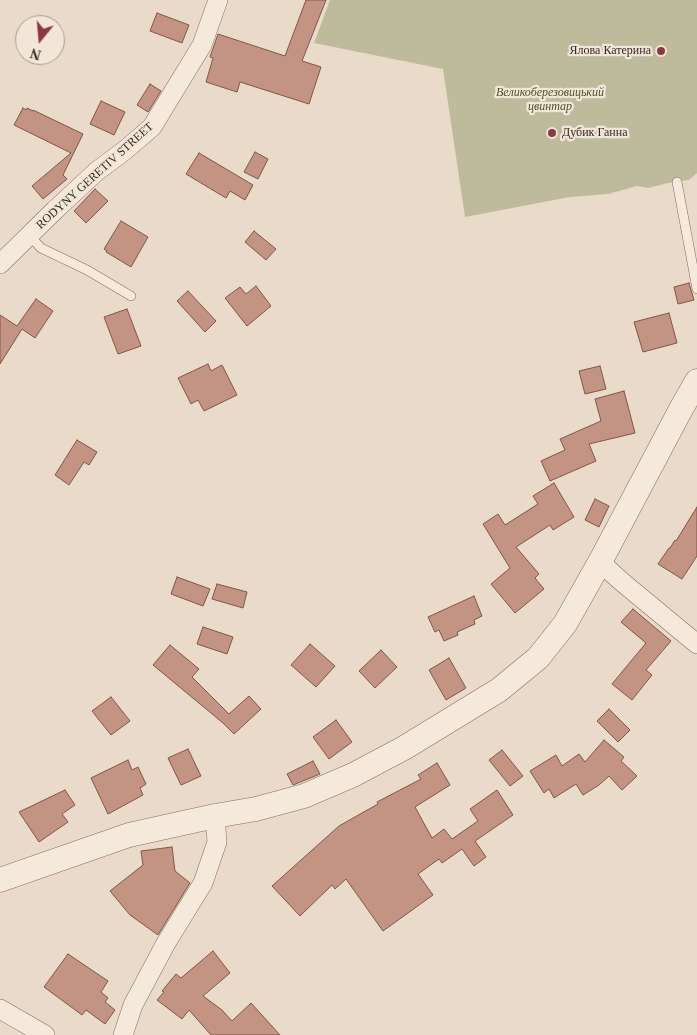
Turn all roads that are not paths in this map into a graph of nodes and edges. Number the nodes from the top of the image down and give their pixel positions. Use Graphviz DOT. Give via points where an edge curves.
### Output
graph roads {
  1 [pos="218,0"];
  2 [pos="677,182"];
  3 [pos="29,235"];
  4 [pos="0,264"];
  5 [pos="697,289"];
  6 [pos="131,296"];
  7 [pos="697,381"];
  8 [pos="600,562"];
  9 [pos="697,644"];
  10 [pos="215,816"];
  11 [pos="0,880"];
  12 [pos="0,1009"];
  13 [pos="45,1035"];
  14 [pos="123,1035"];
  1 -- 3 [label="street, RODYNY GERETIV STREET" via="202,45 152,127 97,171"];
  2 -- 5 [label="lane"];
  3 -- 4 [label="street, RODYNY GERETIV STREET"];
  3 -- 6 [label="lane" via="40,248"];
  7 -- 8 [label="street"];
  8 -- 9 [label="street"];
  8 -- 10 [label="street" via="565,624 538,658 499,690 353,775 304,796"];
  10 -- 11 [label="street" via="128,835"];
  10 -- 14 [label="street" via="217,842 203,884 166,943 138,996"];
  12 -- 13 [label="street"];
}
